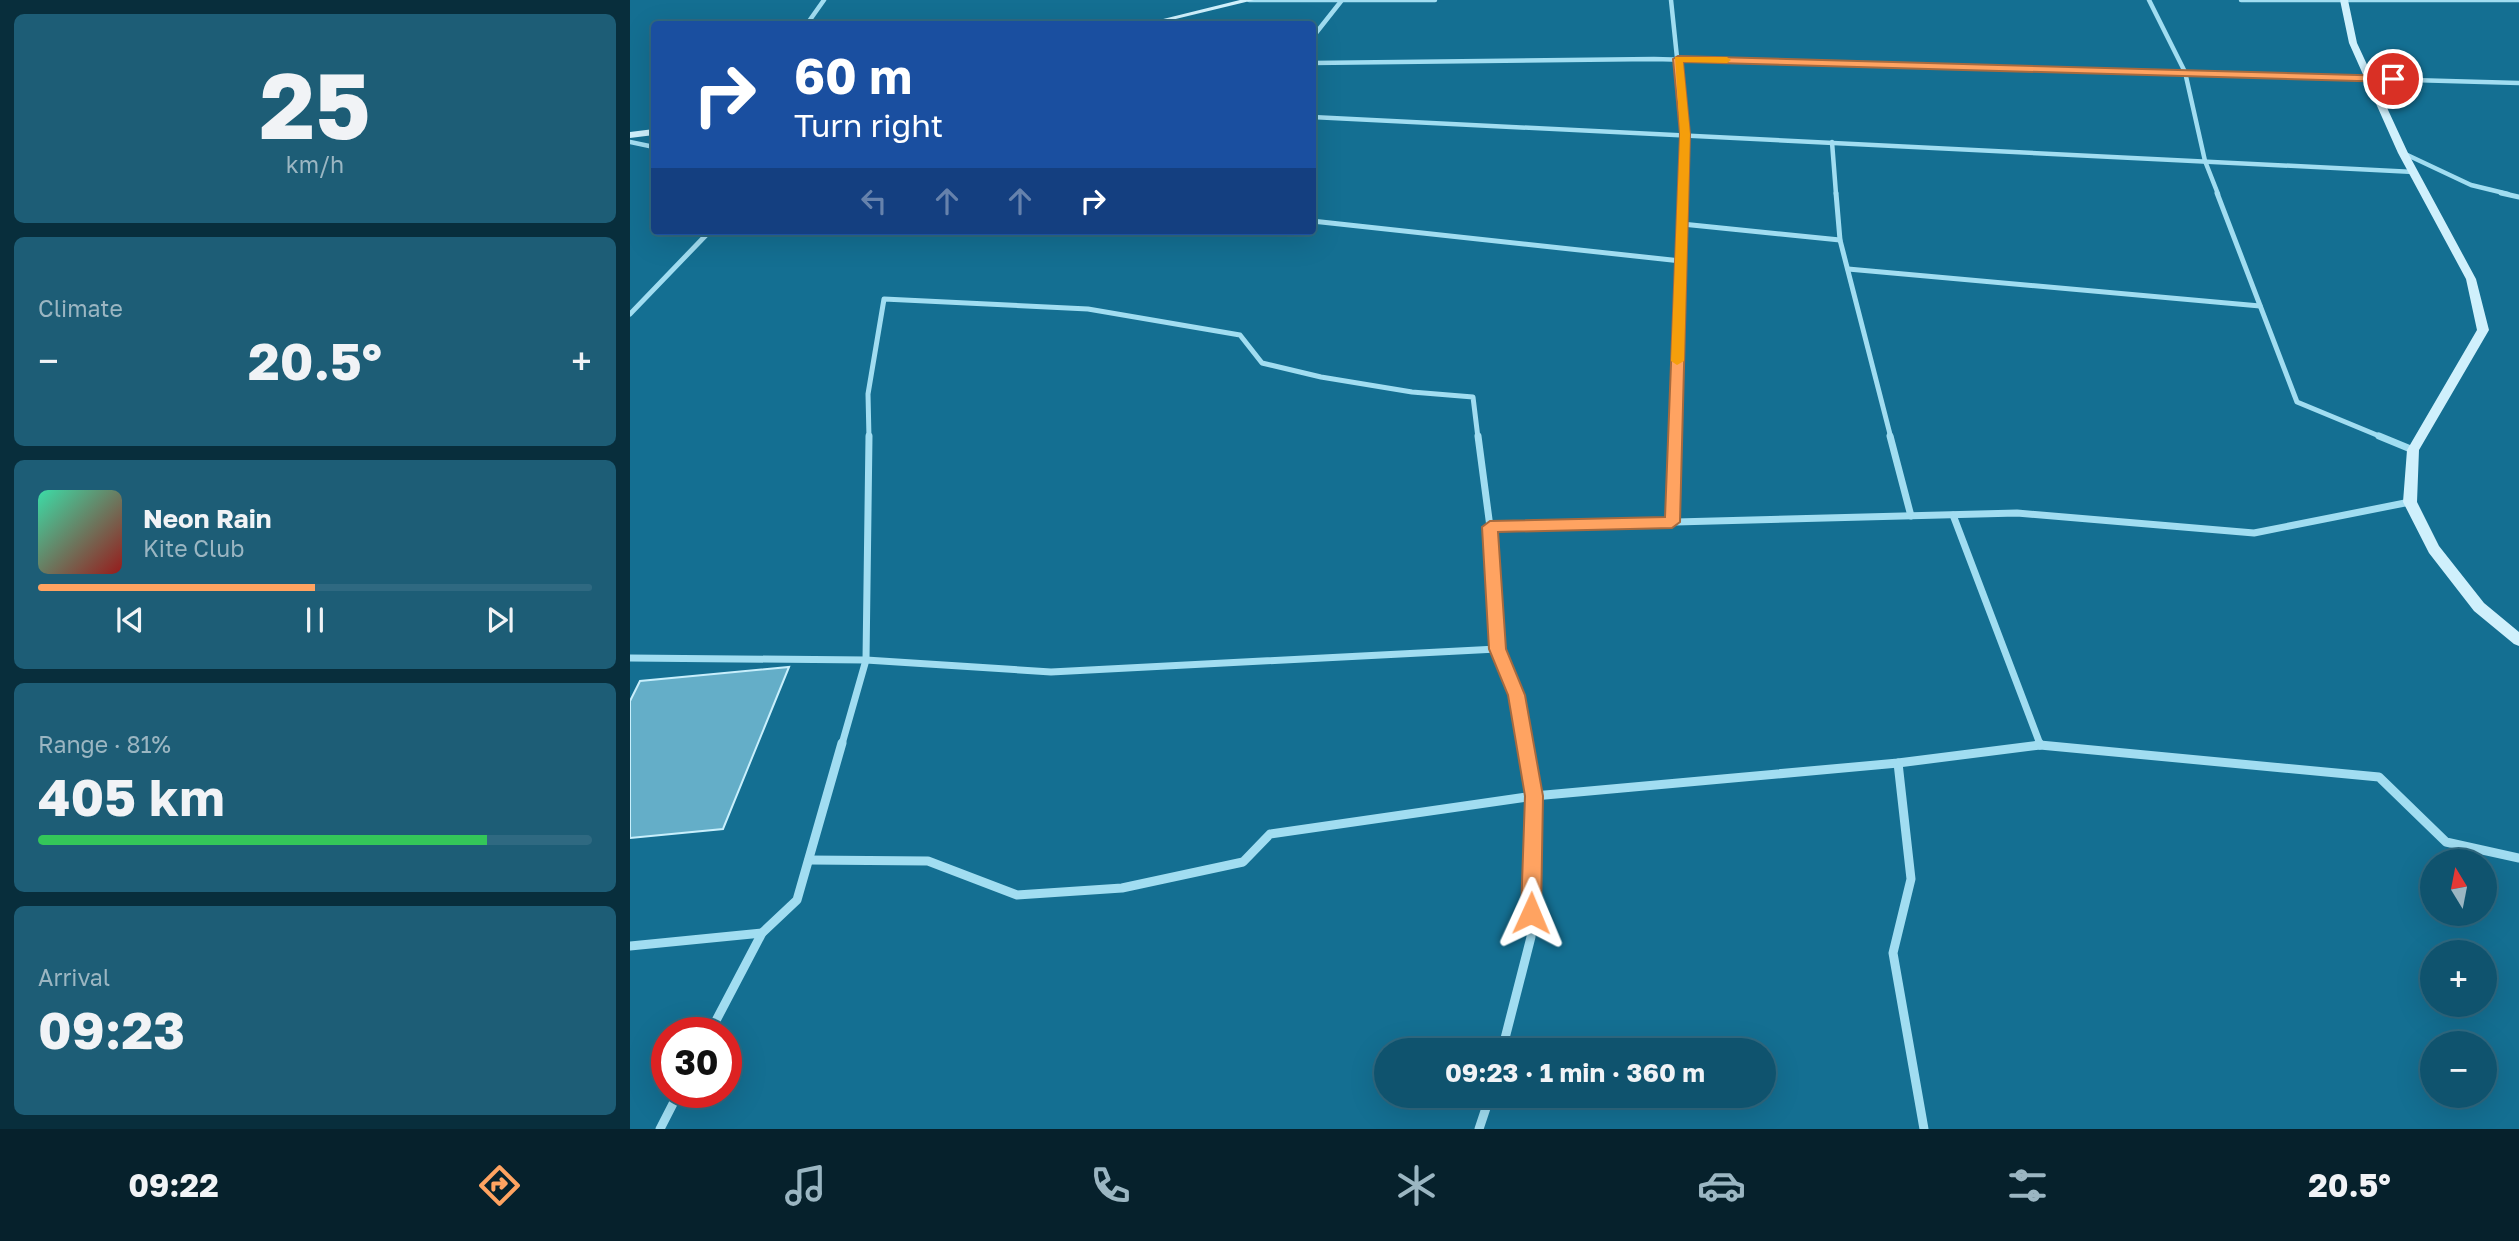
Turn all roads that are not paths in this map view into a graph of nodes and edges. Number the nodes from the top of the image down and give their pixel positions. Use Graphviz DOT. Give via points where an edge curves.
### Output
graph roads {
  1 [pos="824,0"];
  2 [pos="1249,0"];
  3 [pos="1342,0"];
  4 [pos="1435,0"];
  5 [pos="1671,0"];
  6 [pos="2149,0"];
  7 [pos="2241,0"];
  8 [pos="2519,0"];
  9 [pos="2344,1"];
  10 [pos="809,21"];
  11 [pos="1160,21"];
  12 [pos="1316,33"];
  13 [pos="1678,59"];
  14 [pos="1316,63"];
  15 [pos="2185,72"];
  16 [pos="2368,78"];
  17 [pos="2519,83"];
  18 [pos="1316,117"];
  19 [pos="651,132"];
  20 [pos="1685,134"];
  21 [pos="630,135"];
  22 [pos="630,142"];
  23 [pos="1832,142"];
  24 [pos="651,146"];
  25 [pos="2403,153"];
  26 [pos="2205,162"];
  27 [pos="2414,172"];
  28 [pos="2519,197"];
  29 [pos="1316,221"];
  30 [pos="1682,224"];
  31 [pos="706,235"];
  32 [pos="1840,240"];
  33 [pos="1681,261"];
  34 [pos="1848,268"];
  35 [pos="2260,306"];
  36 [pos="630,314"];
  37 [pos="2413,450"];
  38 [pos="2410,502"];
  39 [pos="1953,515"];
  40 [pos="1911,516"];
  41 [pos="1672,522"];
  42 [pos="1490,527"];
  43 [pos="2519,639"];
  44 [pos="1497,649"];
  45 [pos="630,657"];
  46 [pos="866,660"];
  47 [pos="2040,745"];
  48 [pos="1898,763"];
  49 [pos="1534,796"];
  50 [pos="2519,858"];
  51 [pos="809,860"];
  52 [pos="762,933"];
  53 [pos="630,946"];
  54 [pos="718,1017"];
  55 [pos="1505,1038"];
  56 [pos="671,1108"];
  57 [pos="1486,1108"];
  58 [pos="660,1129"];
  59 [pos="1479,1129"];
  60 [pos="1924,1129"];
  1 -- 10 [label="street"];
  2 -- 3 [label="street"];
  2 -- 11 [label="main road"];
  3 -- 4 [label="street"];
  3 -- 12 [label="street"];
  5 -- 13 [label="street"];
  6 -- 15 [label="street"];
  7 -- 9 [label="street"];
  8 -- 9 [label="street"];
  9 -- 16 [label="main road" via="2353,43"];
  13 -- 14 [label="street"];
  13 -- 15 [label="street"];
  13 -- 20 [label="street"];
  15 -- 16 [label="street"];
  15 -- 26 [label="street"];
  16 -- 17 [label="street"];
  16 -- 25 [label="main road"];
  18 -- 20 [label="street"];
  19 -- 21 [label="main road"];
  20 -- 23 [label="street"];
  20 -- 30 [label="street"];
  22 -- 24 [label="street"];
  23 -- 26 [label="street"];
  23 -- 32 [label="street"];
  25 -- 27 [label="main road"];
  25 -- 28 [label="street" via="2471,185"];
  26 -- 27 [label="street"];
  26 -- 35 [label="street"];
  27 -- 37 [label="main road" via="2472,279 2483,330"];
  29 -- 33 [label="street"];
  30 -- 32 [label="street"];
  30 -- 33 [label="street"];
  31 -- 36 [label="street"];
  32 -- 34 [label="street"];
  33 -- 41 [label="street"];
  34 -- 35 [label="street"];
  34 -- 40 [label="street"];
  35 -- 37 [label="street" via="2297,402"];
  37 -- 38 [label="main road"];
  38 -- 39 [label="street" via="2254,533 2017,513"];
  38 -- 43 [label="main road" via="2434,549 2479,607"];
  39 -- 40 [label="street"];
  39 -- 47 [label="street"];
  40 -- 41 [label="street"];
  41 -- 42 [label="street"];
  42 -- 44 [label="street"];
  42 -- 46 [label="street" via="1473,397 1321,377 1262,363 1240,335 1102,311 884,299 868,394"];
  44 -- 46 [label="street" via="1051,672"];
  44 -- 49 [label="street" via="1517,695"];
  45 -- 46 [label="street"];
  46 -- 51 [label="street"];
  47 -- 48 [label="street"];
  47 -- 50 [label="street" via="2379,777 2446,842"];
  48 -- 49 [label="street"];
  48 -- 60 [label="street" via="1911,879 1893,953"];
  49 -- 51 [label="street" via="1270,834 1243,862 1122,888 1017,895 928,861"];
  49 -- 55 [label="street" via="1531,937"];
  51 -- 52 [label="street" via="797,900"];
  52 -- 53 [label="street"];
  52 -- 54 [label="street"];
  56 -- 58 [label="street"];
  57 -- 59 [label="street"];
}
